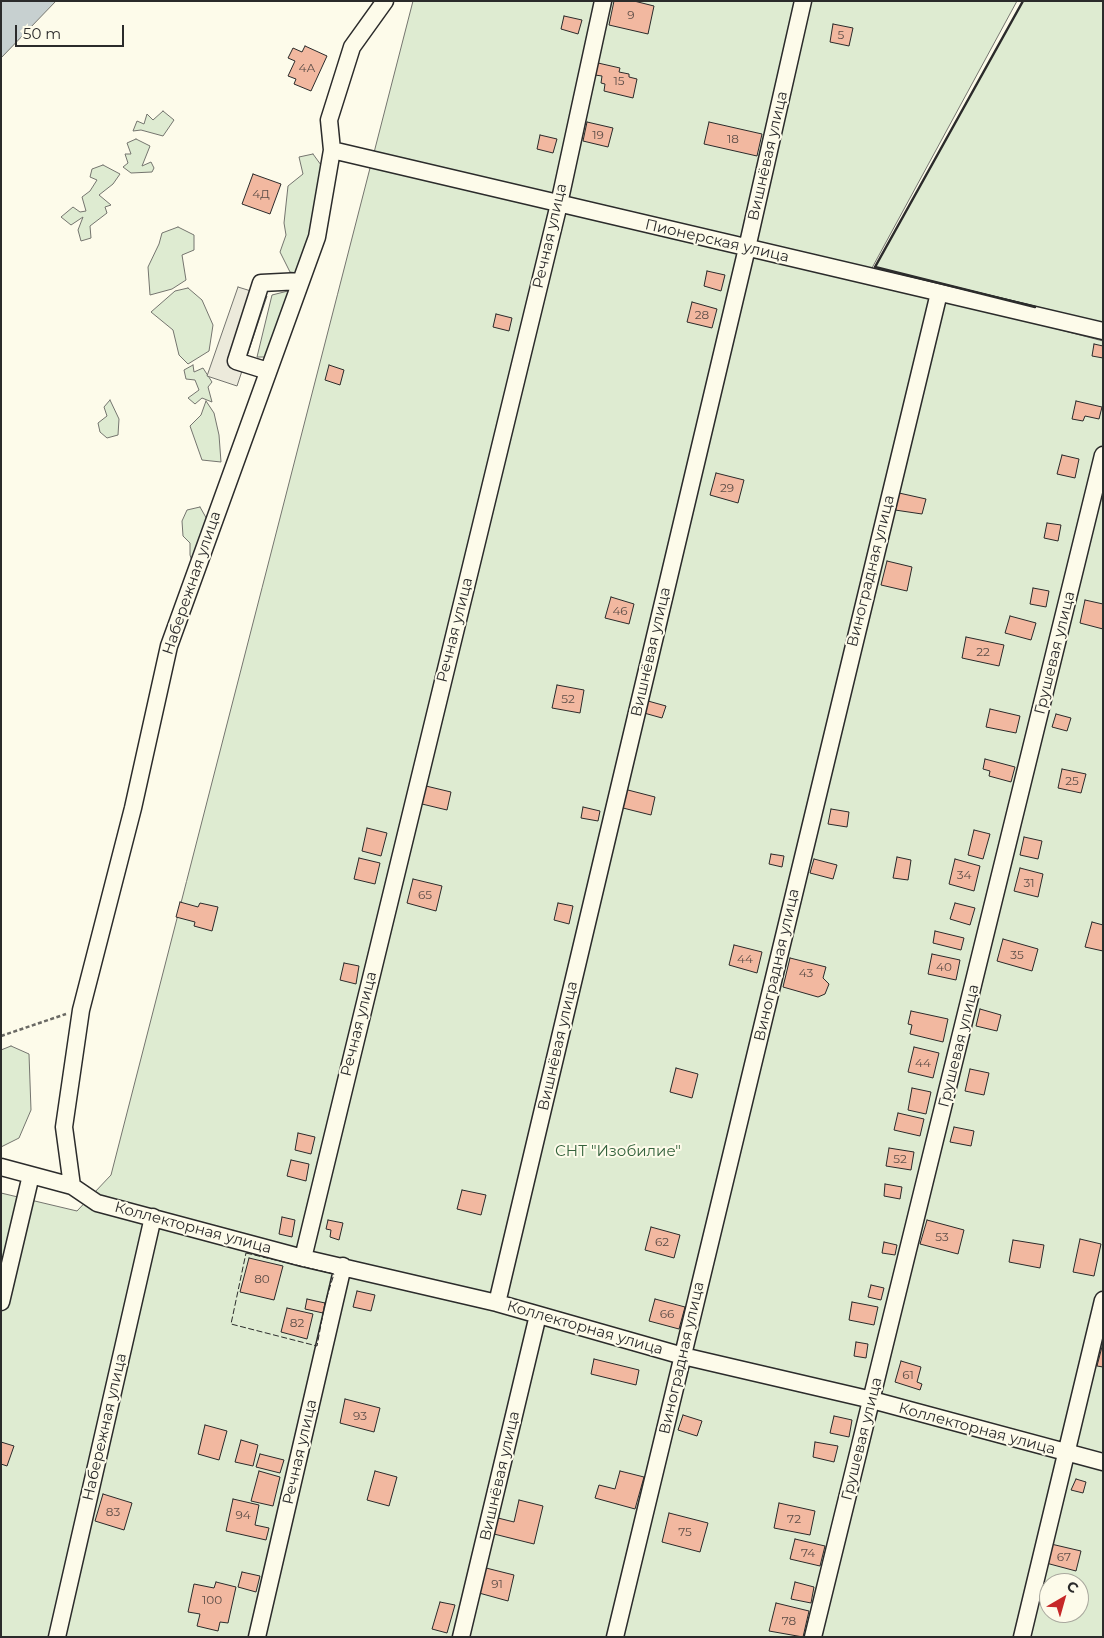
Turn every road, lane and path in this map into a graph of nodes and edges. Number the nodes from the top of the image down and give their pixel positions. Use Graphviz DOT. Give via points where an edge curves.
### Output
graph roads {
  1 [pos="385,1"];
  2 [pos="603,1"];
  3 [pos="803,1"];
  4 [pos="332,150"];
  5 [pos="559,204"];
  6 [pos="747,248"];
  7 [pos="301,281"];
  8 [pos="939,293"];
  9 [pos="1103,331"];
  10 [pos="268,371"];
  11 [pos="1103,455"];
  12 [pos="81,1010"];
  13 [pos="1,1036"];
  14 [pos="1,1167"];
  15 [pos="32,1175"];
  16 [pos="72,1186"];
  17 [pos="153,1217"];
  18 [pos="303,1258"];
  19 [pos="343,1266"];
  20 [pos="1103,1300"];
  21 [pos="1,1302"];
  22 [pos="497,1303"];
  23 [pos="538,1315"];
  24 [pos="683,1356"];
  25 [pos="872,1400"];
  26 [pos="1067,1454"];
  27 [pos="1103,1462"];
  28 [pos="57,1637"];
  29 [pos="257,1637"];
  30 [pos="461,1637"];
  31 [pos="616,1637"];
  32 [pos="814,1637"];
  33 [pos="1022,1637"];
  1 -- 4 [label="street, Набережная улица" via="352,47 329,120"];
  2 -- 5 [label="street, Речная улица"];
  3 -- 6 [label="street, Вишнёвая улица"];
  4 -- 5 [label="street, Пионерская улица"];
  4 -- 7 [label="street, Набережная улица" via="317,237"];
  5 -- 6 [label="street, Пионерская улица"];
  5 -- 18 [label="street, Речная улица"];
  6 -- 8 [label="street, Пионерская улица"];
  6 -- 22 [label="street, Вишнёвая улица"];
  7 -- 10 [label="street, Набережная улица"];
  7 -- 10 [label="street" via="261,283 236,361"];
  8 -- 9 [label="street, Пионерская улица"];
  8 -- 24 [label="street, Виноградная улица"];
  10 -- 12 [label="street, Набережная улица" via="168,646 133,808"];
  11 -- 25 [label="street, Грушевая улица"];
  12 -- 13 [label="path"];
  12 -- 16 [label="street, Набережная улица" via="64,1127"];
  14 -- 15 [label="street, Коллекторная улица"];
  15 -- 16 [label="street, Коллекторная улица"];
  15 -- 21 [label="street"];
  16 -- 17 [label="street, Коллекторная улица" via="97,1203"];
  17 -- 18 [label="street, Коллекторная улица"];
  17 -- 28 [label="street, Набережная улица"];
  18 -- 19 [label="street, Коллекторная улица"];
  19 -- 22 [label="street, Коллекторная улица"];
  19 -- 29 [label="street, Речная улица"];
  20 -- 26 [label="street"];
  22 -- 23 [label="street, Коллекторная улица"];
  23 -- 24 [label="street, Коллекторная улица"];
  23 -- 30 [label="street, Вишнёвая улица"];
  24 -- 25 [label="street, Коллекторная улица"];
  24 -- 31 [label="street, Виноградная улица"];
  25 -- 26 [label="street, Коллекторная улица"];
  25 -- 32 [label="street, Грушевая улица"];
  26 -- 27 [label="street, Коллекторная улица"];
  26 -- 33 [label="street"];
}
